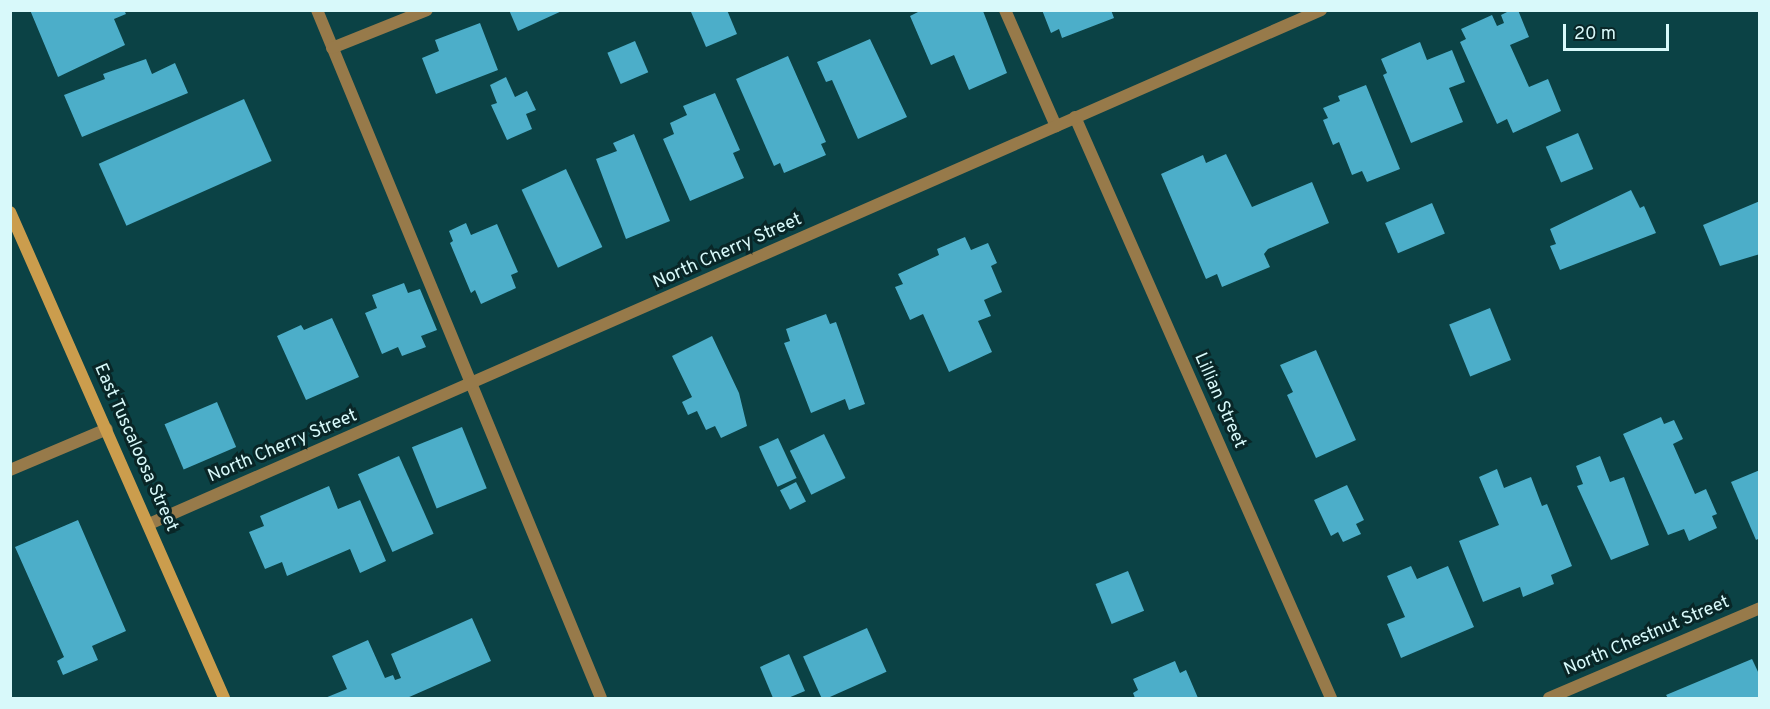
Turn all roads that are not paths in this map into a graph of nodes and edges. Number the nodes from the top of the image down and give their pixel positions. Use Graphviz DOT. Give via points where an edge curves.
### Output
graph roads {
  1 [pos="317,10"];
  2 [pos="427,10"];
  3 [pos="1005,10"];
  4 [pos="1321,10"];
  5 [pos="332,48"];
  6 [pos="1075,117"];
  7 [pos="1056,126"];
  8 [pos="10,212"];
  9 [pos="472,385"];
  10 [pos="107,429"];
  11 [pos="10,470"];
  12 [pos="149,524"];
  13 [pos="1760,608"];
  14 [pos="224,699"];
  15 [pos="601,699"];
  16 [pos="1331,699"];
  17 [pos="1549,699"];
  1 -- 5 [label="street"];
  2 -- 5 [label="street"];
  3 -- 7 [label="street"];
  4 -- 6 [label="street, North Cherry Street"];
  5 -- 9 [label="street"];
  6 -- 7 [label="street, North Cherry Street"];
  6 -- 16 [label="street, Lillian Street"];
  7 -- 9 [label="street, North Cherry Street"];
  8 -- 10 [label="street, East Tuscaloosa Street"];
  9 -- 12 [label="street, North Cherry Street"];
  9 -- 15 [label="street"];
  10 -- 11 [label="street"];
  10 -- 12 [label="street, East Tuscaloosa Street"];
  12 -- 14 [label="street, East Tuscaloosa Street"];
  13 -- 17 [label="street, North Chestnut Street"];
}
